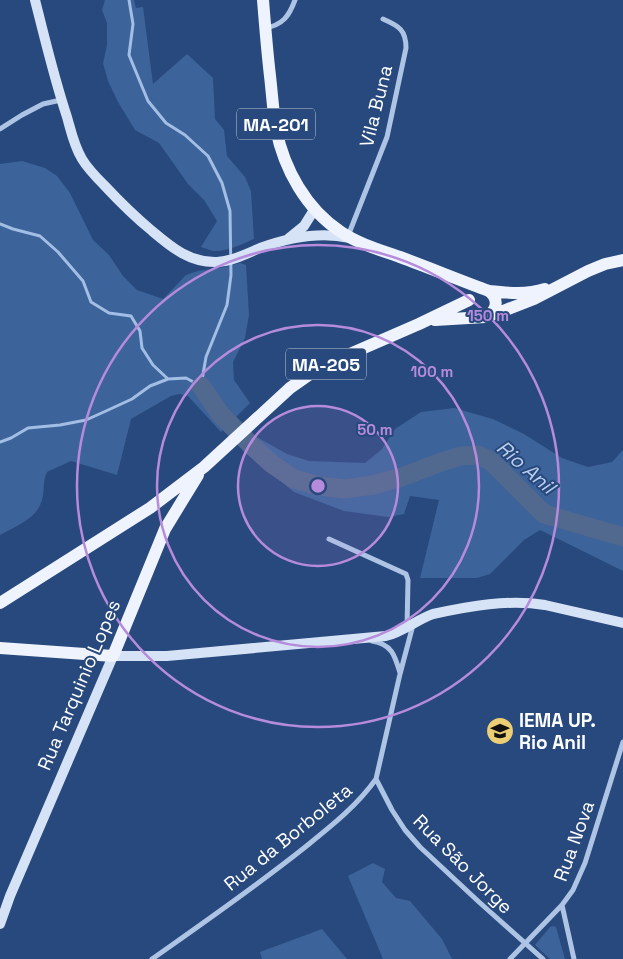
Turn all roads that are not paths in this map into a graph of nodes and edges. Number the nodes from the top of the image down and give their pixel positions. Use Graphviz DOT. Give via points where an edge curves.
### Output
graph roads {
  1 [pos="35,0"];
  2 [pos="263,0"];
  3 [pos="295,0"];
  4 [pos="382,19"];
  5 [pos="265,28"];
  6 [pos="61,100"];
  7 [pos="0,129"];
  8 [pos="314,210"];
  9 [pos="352,238"];
  10 [pos="286,240"];
  11 [pos="623,260"];
  12 [pos="428,268"];
  13 [pos="559,285"];
  14 [pos="487,290"];
  15 [pos="469,299"];
  16 [pos="485,316"];
  17 [pos="419,324"];
  18 [pos="204,467"];
  19 [pos="150,508"];
  20 [pos="165,529"];
  21 [pos="329,539"];
  22 [pos="0,603"];
  23 [pos="621,623"];
  24 [pos="410,625"];
  25 [pos="362,639"];
  26 [pos="0,648"];
  27 [pos="113,656"];
  28 [pos="400,674"];
  29 [pos="623,742"];
  30 [pos="376,779"];
  31 [pos="562,905"];
  32 [pos="0,924"];
  33 [pos="525,943"];
  34 [pos="152,959"];
  35 [pos="510,959"];
  36 [pos="543,959"];
  37 [pos="574,959"];
  1 -- 6 [label="main road"];
  2 -- 5 [label="main road, MA-201"];
  3 -- 5 [label="street" via="285,19"];
  4 -- 9 [label="street, Vila Buna" via="403,31 406,48 387,137"];
  5 -- 8 [label="main road, MA-201" via="276,130 299,188"];
  6 -- 7 [label="street" via="43,104"];
  6 -- 10 [label="main road" via="76,146 87,166 114,196 180,253 200,260 224,261"];
  8 -- 9 [label="main road, MA-201"];
  8 -- 10 [label="main road" via="304,226"];
  9 -- 10 [label="main road" via="322,234"];
  9 -- 12 [label="main road, MA-201"];
  11 -- 13 [label="main road, MA-205" via="605,264"];
  12 -- 14 [label="main road, MA-201"];
  12 -- 15 [label="main road, MA-201" via="456,282"];
  13 -- 14 [label="main road, MA-205" via="531,292"];
  13 -- 16 [label="main road, MA-205" via="523,304"];
  14 -- 15 [label="main road, MA-205" via="480,289"];
  14 -- 16 [label="main road" via="495,297 496,305 493,312"];
  15 -- 16 [label="main road" via="470,310"];
  15 -- 17 [label="main road, MA-205"];
  16 -- 17 [label="main road, MA-205"];
  17 -- 18 [label="main road, MA-205" via="320,367 290,388"];
  18 -- 19 [label="main road, MA-205"];
  18 -- 20 [label="main road, Rua Tarquinio Lopes"];
  19 -- 20 [label="main road" via="165,514"];
  19 -- 22 [label="main road, MA-205"];
  20 -- 27 [label="main road, Rua Tarquinio Lopes"];
  21 -- 24 [label="street, Rua da Borboleta" via="406,574"];
  23 -- 24 [label="main road" via="545,605 507,602 433,614"];
  24 -- 25 [label="main road" via="394,634"];
  24 -- 28 [label="street, Rua da Borboleta"];
  25 -- 27 [label="main road" via="167,656"];
  25 -- 28 [label="street" via="388,647 395,656"];
  26 -- 27 [label="main road"];
  27 -- 32 [label="main road, Rua Tarquinio Lopes"];
  28 -- 30 [label="street, Rua da Borboleta"];
  29 -- 31 [label="street, Rua Nova" via="585,863"];
  30 -- 33 [label="street, Rua São Jorge" via="392,810 420,847"];
  30 -- 34 [label="street, Rua da Borboleta" via="360,800 285,863"];
  31 -- 33 [label="street, Rua Nova"];
  31 -- 37 [label="street"];
  33 -- 35 [label="street, Rua Nova"];
  33 -- 36 [label="street, Rua São Jorge"];
}
